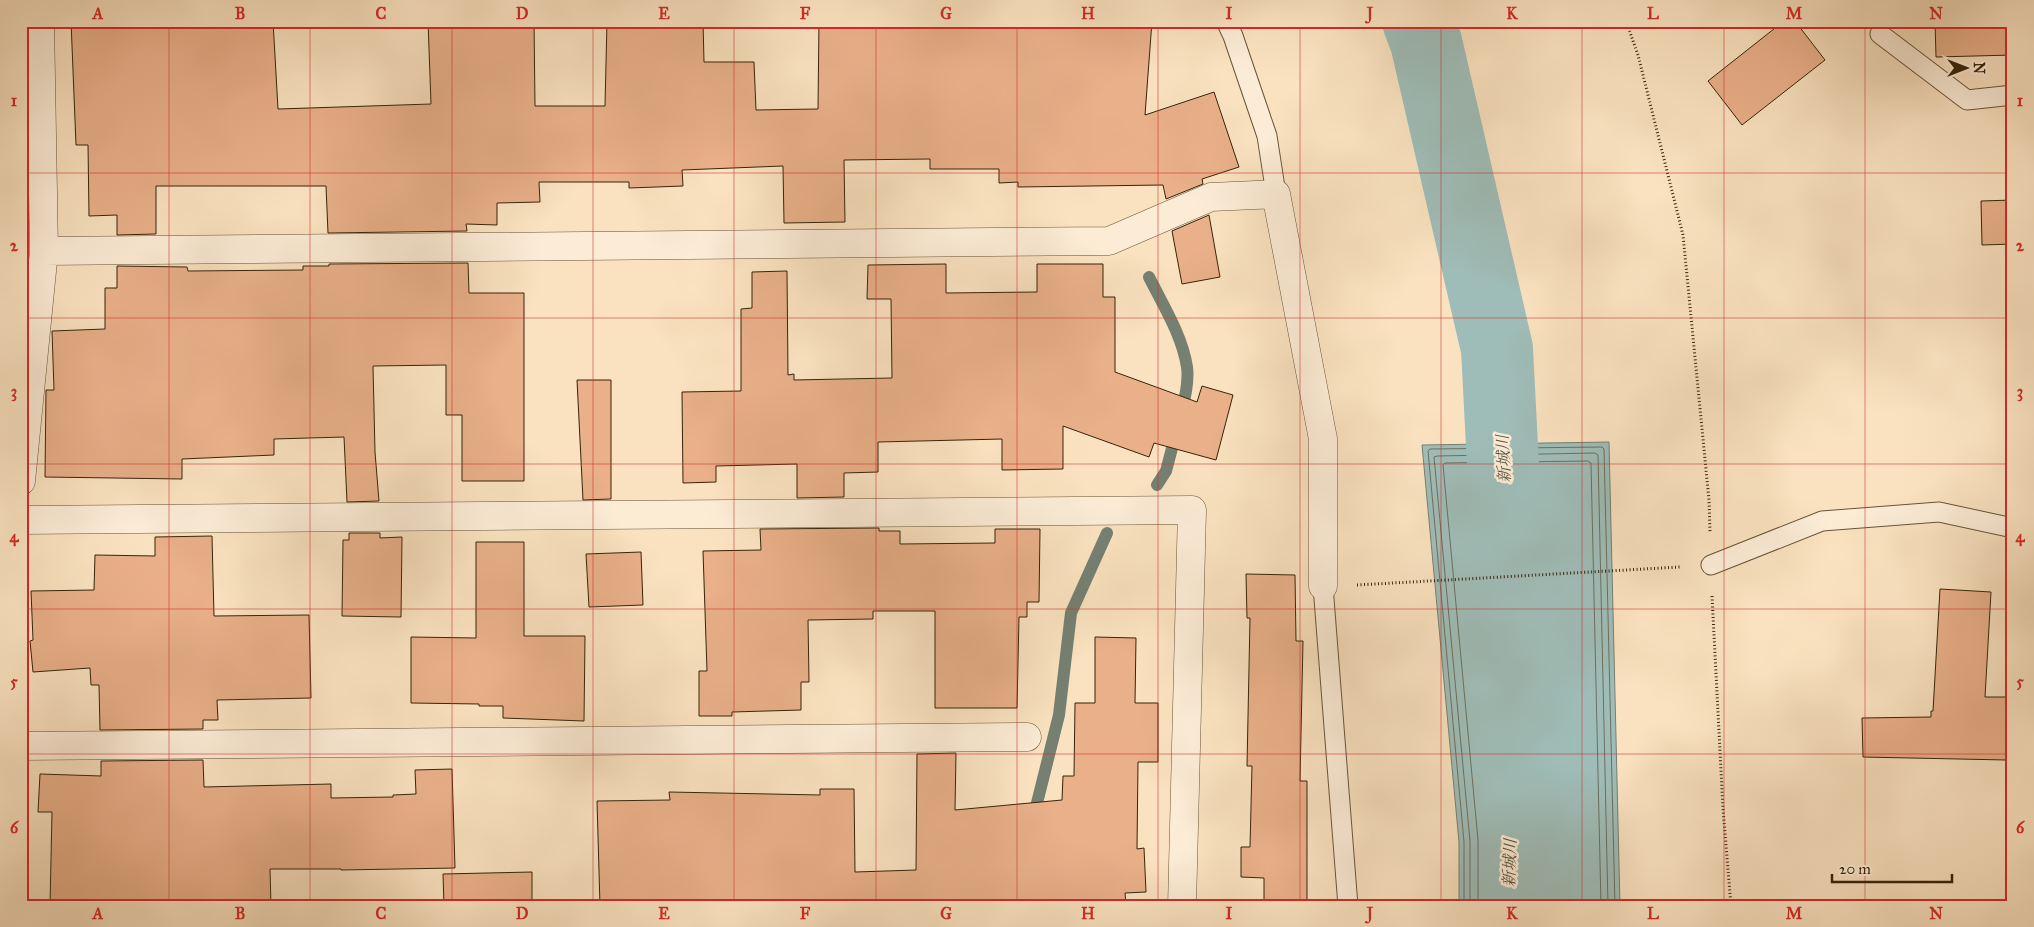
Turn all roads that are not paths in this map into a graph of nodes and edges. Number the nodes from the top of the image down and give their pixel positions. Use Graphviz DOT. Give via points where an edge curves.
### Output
graph roads {
  1 [pos="40,21"];
  2 [pos="1226,21"];
  3 [pos="1880,34"];
  4 [pos="2013,95"];
  5 [pos="1276,194"];
  6 [pos="44,251"];
  7 [pos="21,481"];
  8 [pos="21,520"];
  9 [pos="2013,528"];
  10 [pos="1710,565"];
  11 [pos="1323,586"];
  12 [pos="1027,737"];
  13 [pos="21,746"];
  14 [pos="1182,906"];
  15 [pos="1348,906"];
  1 -- 6 [label="street"];
  2 -- 5 [label="lane" via="1267,136"];
  3 -- 4 [label="lane" via="1967,100"];
  5 -- 6 [label="street" via="1211,197 1109,241"];
  5 -- 11 [label="street" via="1323,440"];
  6 -- 7 [label="street"];
  8 -- 14 [label="street" via="1192,510"];
  9 -- 10 [label="lane" via="1939,512 1822,521"];
  11 -- 15 [label="lane"];
  12 -- 13 [label="street"];
}
